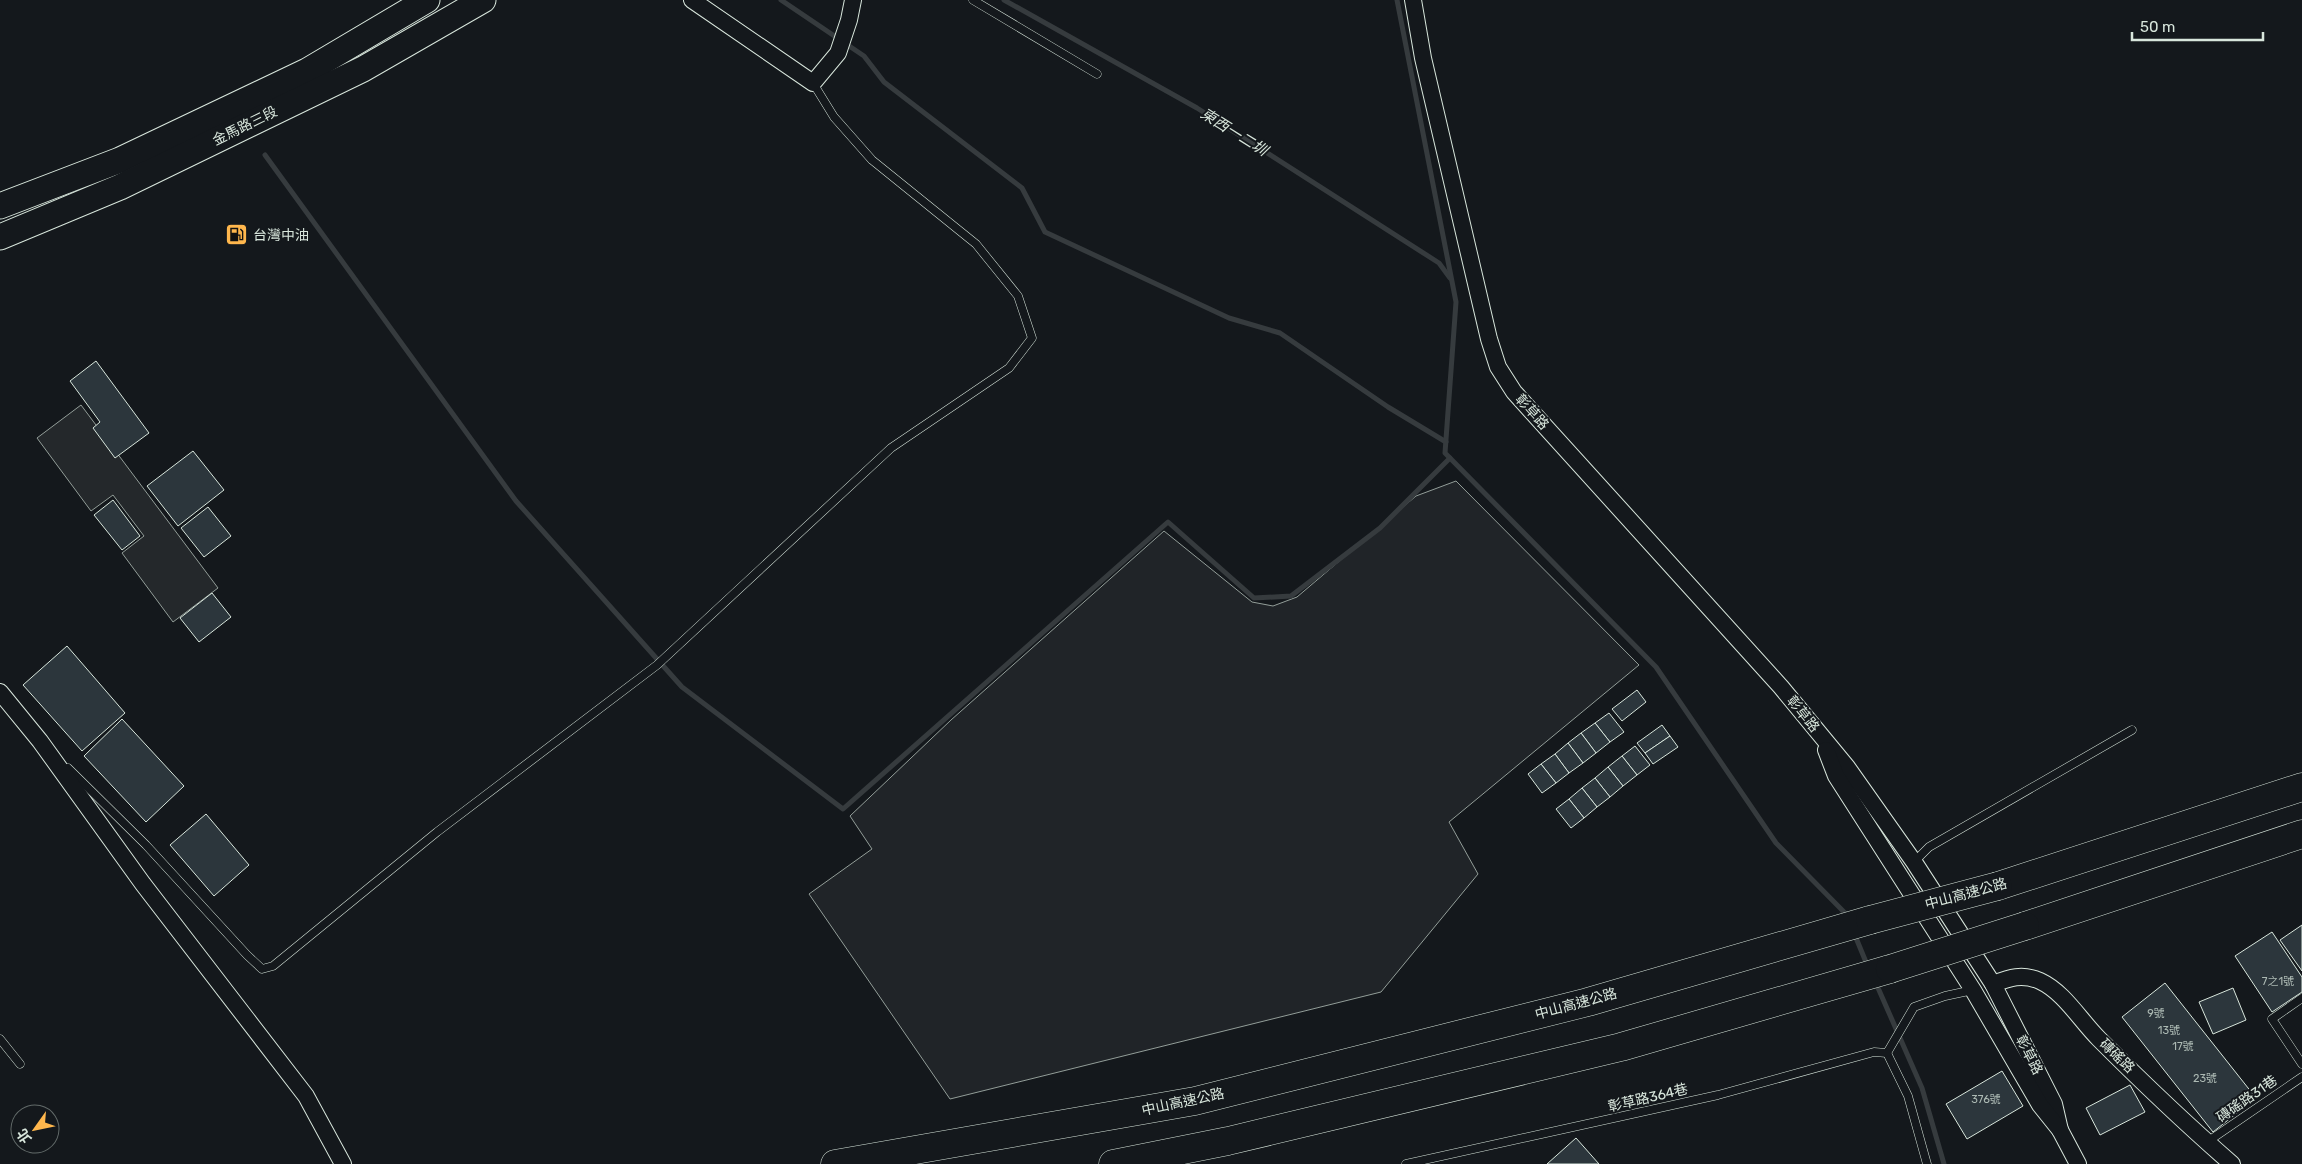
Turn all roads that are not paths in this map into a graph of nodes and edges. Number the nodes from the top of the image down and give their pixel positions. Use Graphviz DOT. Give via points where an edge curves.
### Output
graph roads {
  1 [pos="428,0"];
  2 [pos="483,0"];
  3 [pos="692,0"];
  4 [pos="853,0"];
  5 [pos="973,0"];
  6 [pos="1413,0"];
  7 [pos="1097,74"];
  8 [pos="813,82"];
  9 [pos="171,149"];
  10 [pos="0,206"];
  11 [pos="0,237"];
  12 [pos="0,692"];
  13 [pos="2132,730"];
  14 [pos="1821,736"];
  15 [pos="40,741"];
  16 [pos="2302,787"];
  17 [pos="2302,834"];
  18 [pos="1914,862"];
  19 [pos="1992,984"];
  20 [pos="1973,990"];
  21 [pos="2302,998"];
  22 [pos="0,1039"];
  23 [pos="1889,1049"];
  24 [pos="20,1064"];
  25 [pos="2302,1064"];
  26 [pos="2302,1077"];
  27 [pos="2060,1130"];
  28 [pos="2207,1142"];
  29 [pos="343,1164"];
  30 [pos="835,1164"];
  31 [pos="1114,1164"];
  32 [pos="1406,1164"];
  33 [pos="1928,1164"];
  34 [pos="2078,1164"];
  35 [pos="2232,1164"];
  1 -- 9 [label="main road, 金馬路三段"];
  2 -- 9 [label="main road, 金馬路三段" via="363,69"];
  3 -- 8 [label="street"];
  4 -- 8 [label="street" via="838,53"];
  5 -- 7 [label="lane"];
  6 -- 14 [label="street, 彰草路" via="1422,58 1498,367 1514,392 1781,687"];
  8 -- 15 [label="lane" via="834,117 872,160 976,244 1018,296 1032,338 1009,368 891,448 657,665 436,832 273,966 262,969 146,845"];
  9 -- 10 [label="main road, 金馬路三段" via="120,160"];
  9 -- 11 [label="main road, 金馬路三段" via="120,187"];
  12 -- 15 [label="street"];
  13 -- 18 [label="lane" via="1929,846"];
  14 -- 18 [label="street, 彰草路" via="1847,767"];
  14 -- 20 [label="street, 彰草路" via="1836,776"];
  15 -- 29 [label="street" via="306,1096"];
  16 -- 30 [label="highway, 中山高速公路, bridge" via="1998,886 1588,1002 1195,1101"];
  17 -- 31 [label="highway, bridge" via="1878,973 1621,1047 1228,1141"];
  18 -- 19 [label="street, 彰草路"];
  19 -- 27 [label="street, 彰草路" via="2054,1104"];
  19 -- 28 [label="street, 磚磘路" via="2018,975 2052,988 2098,1038"];
  20 -- 23 [label="lane" via="1914,1007"];
  20 -- 27 [label="street, 彰草路" via="2040,1105"];
  21 -- 25 [label="lane" via="2272,1019"];
  22 -- 24 [label="lane"];
  23 -- 32 [label="lane, 彰草路364巷" via="1718,1095"];
  23 -- 33 [label="lane" via="1908,1096"];
  26 -- 28 [label="lane, 磚磘路31巷"];
  27 -- 34 [label="street, 彰草路"];
  28 -- 35 [label="street, 磚磘路"];
}
